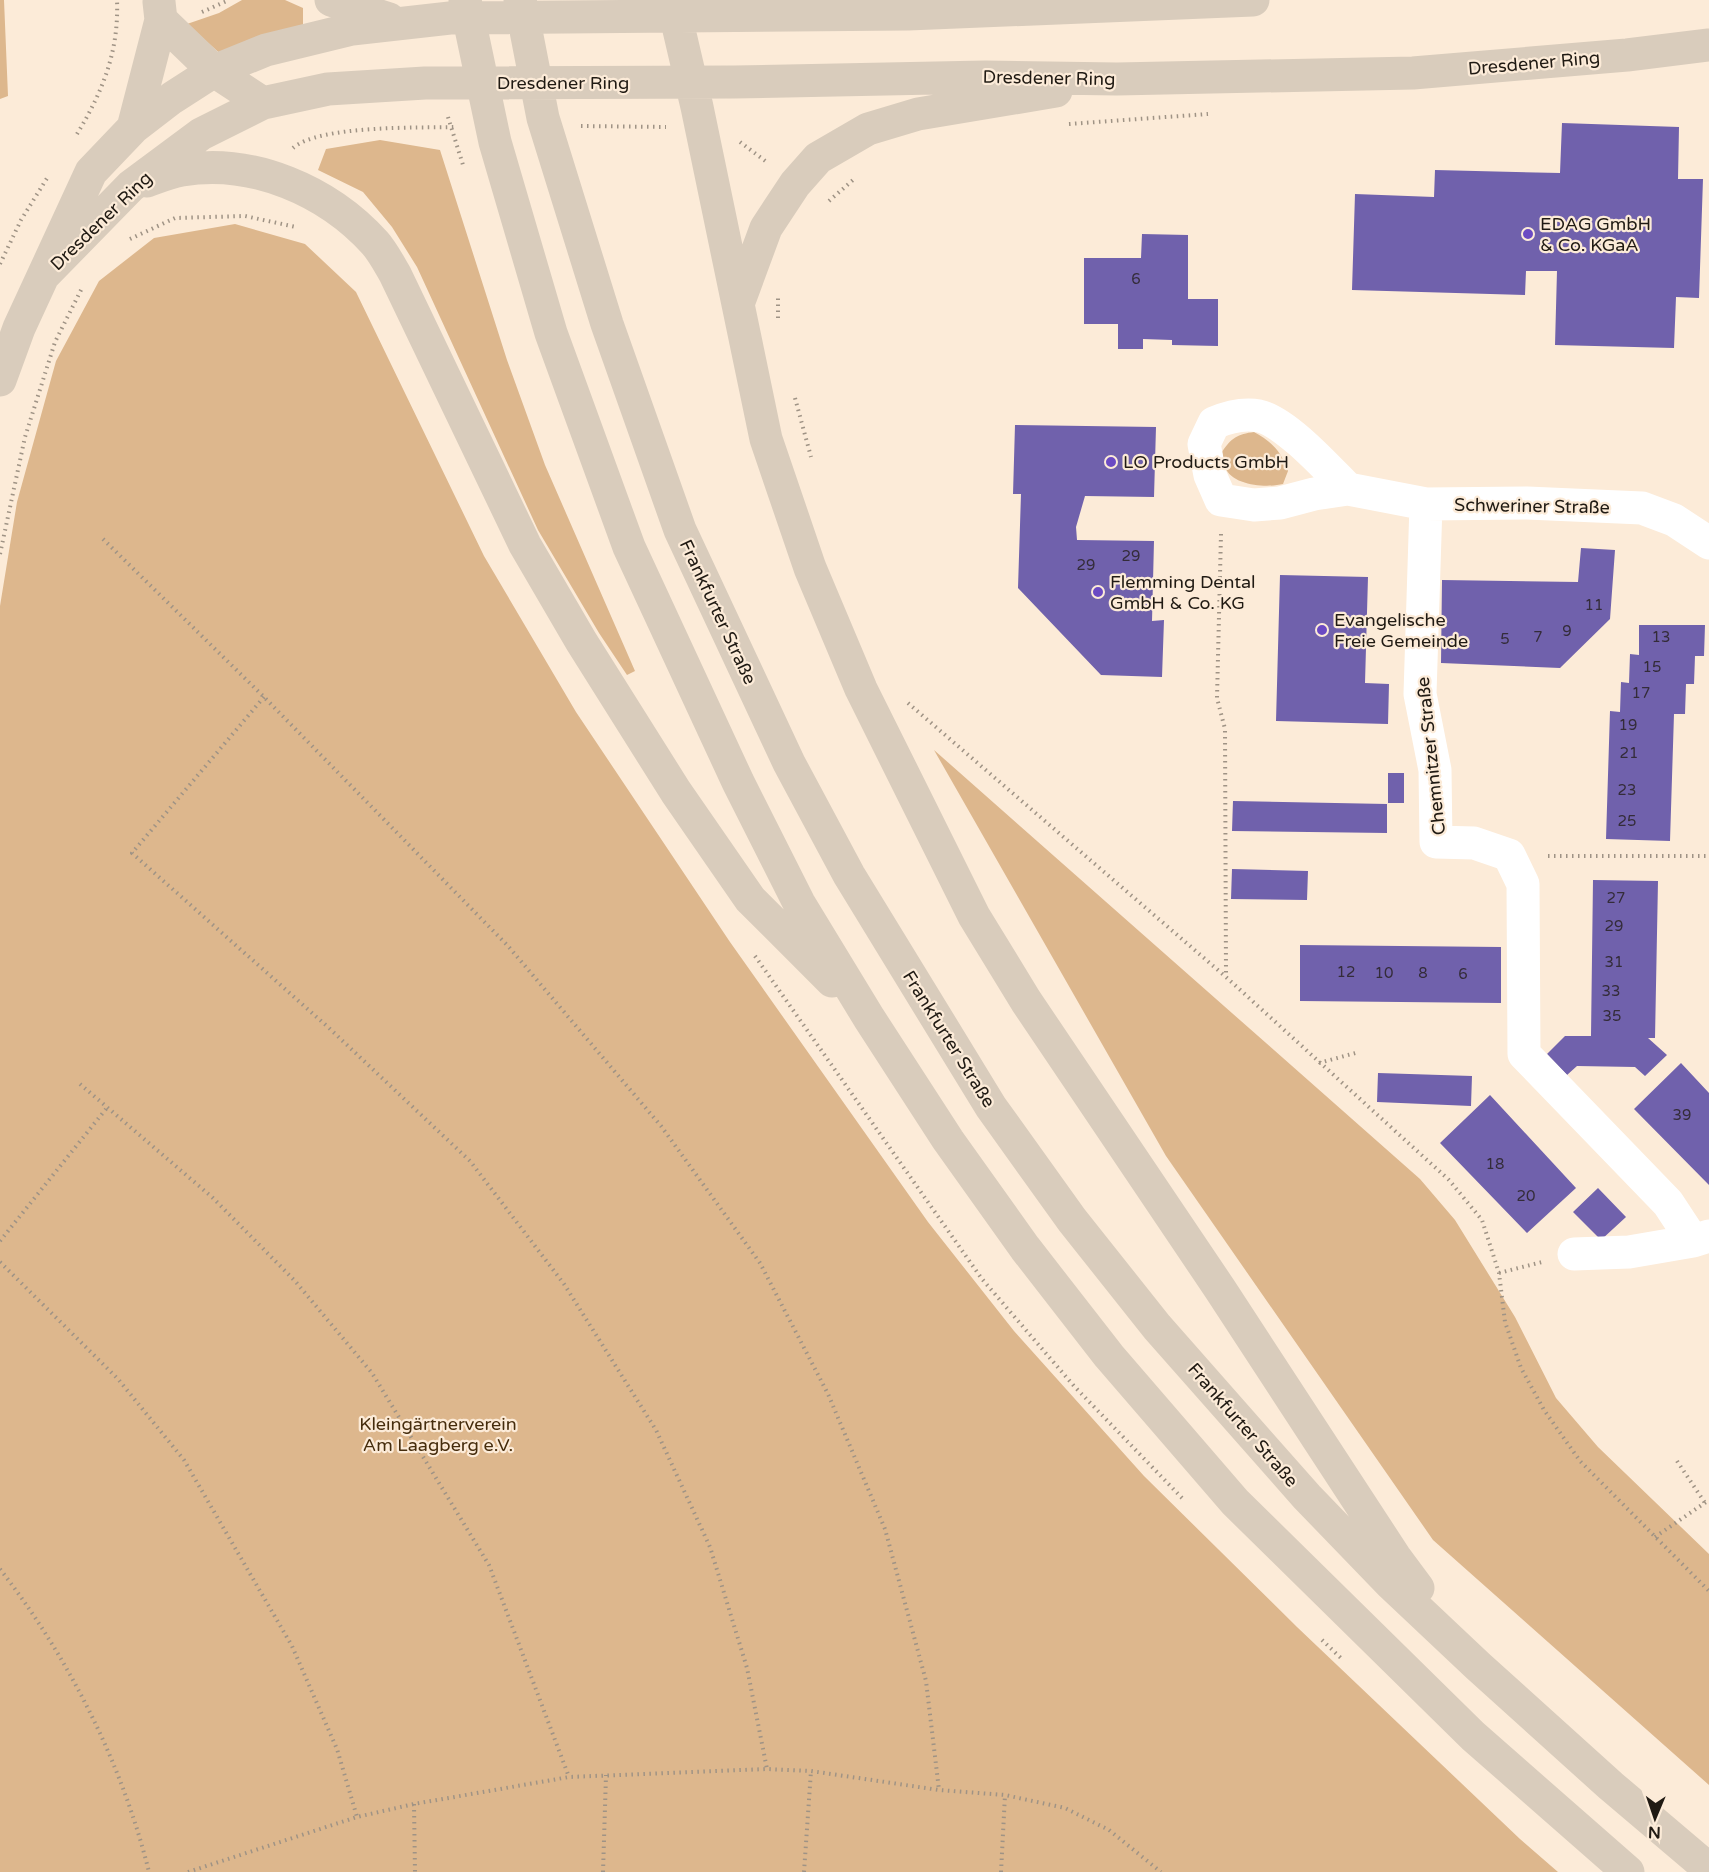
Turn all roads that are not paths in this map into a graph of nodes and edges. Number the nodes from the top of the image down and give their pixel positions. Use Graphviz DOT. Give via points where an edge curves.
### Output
graph roads {
  1 [pos="465,0"];
  2 [pos="520,0"];
  3 [pos="861,0"];
  4 [pos="1253,0"];
  5 [pos="674,8"];
  6 [pos="160,10"];
  7 [pos="343,12"];
  8 [pos="908,14"];
  9 [pos="1709,45"];
  10 [pos="213,71"];
  11 [pos="1117,79"];
  12 [pos="692,83"];
  13 [pos="263,103"];
  14 [pos="133,128"];
  15 [pos="131,186"];
  16 [pos="44,275"];
  17 [pos="738,304"];
  18 [pos="0,380"];
  19 [pos="1348,489"];
  20 [pos="1426,504"];
  21 [pos="1709,543"];
  22 [pos="869,1018"];
  23 [pos="1701,1239"];
  24 [pos="1574,1254"];
  25 [pos="1478,1666"];
  26 [pos="1709,1869"];
  27 [pos="1628,1872"];
  1 -- 22 [label="street" via="495,142 551,333 629,547 800,903"];
  2 -- 25 [label="street, Frankfurter Straße" via="543,118 607,324 680,530 789,763 849,876 991,1107 1157,1327 1307,1497"];
  3 -- 8 [label="street"];
  4 -- 8 [label="street"];
  5 -- 7 [label="street" via="627,18 450,18 399,22"];
  5 -- 8 [label="street"];
  5 -- 12 [label="street"];
  6 -- 10 [label="street"];
  6 -- 14 [label="street"];
  7 -- 10 [label="street, Dresdener Ring" via="266,51"];
  9 -- 11 [label="street, Dresdener Ring" via="1413,73"];
  10 -- 13 [label="street"];
  10 -- 14 [label="street, Dresdener Ring"];
  11 -- 12 [label="street, Dresdener Ring" via="985,77"];
  11 -- 17 [label="street" via="918,114 868,129 818,158 766,228"];
  12 -- 13 [label="street, Dresdener Ring" via="366,86 328,89"];
  12 -- 17 [label="street"];
  13 -- 15 [label="street, Dresdener Ring" via="201,134"];
  14 -- 16 [label="street, Dresdener Ring" via="91,172"];
  15 -- 16 [label="street, Dresdener Ring"];
  15 -- 22 [label="street" via="182,170 228,169 271,176 316,195 349,218 376,244 395,274 525,544 676,792 750,898"];
  16 -- 18 [label="street"];
  17 -- 25 [label="street" via="766,439 810,568 861,689 974,916 1026,1001 1395,1557"];
  19 -- 19 [label="street, Schweriner Straße" via="1287,432 1260,416 1231,416 1214,423 1204,444 1210,475 1221,500 1254,506 1280,504"];
  19 -- 20 [label="street, Schweriner Straße"];
  20 -- 21 [label="street, Schweriner Straße" via="1642,508 1674,520"];
  20 -- 23 [label="street, Chemnitzer Straße" via="1420,694 1435,770 1436,842 1474,843 1509,855 1523,884 1524,1054"];
  22 -- 27 [label="street" via="948,1140 1025,1248 1109,1356 1235,1502 1473,1736"];
  23 -- 24 [label="street" via="1629,1252"];
  25 -- 26 [label="street, Frankfurter Straße"];
}
